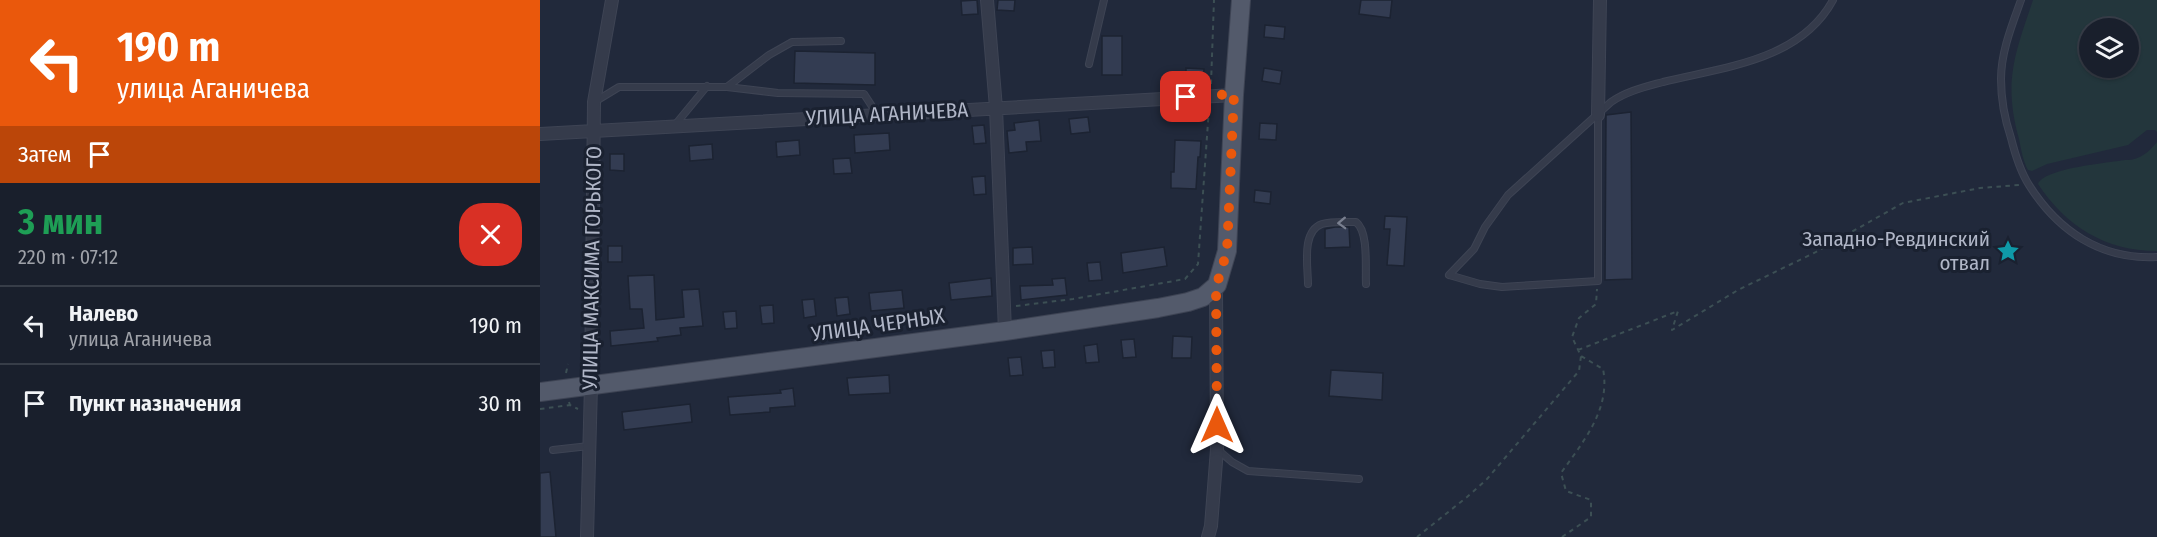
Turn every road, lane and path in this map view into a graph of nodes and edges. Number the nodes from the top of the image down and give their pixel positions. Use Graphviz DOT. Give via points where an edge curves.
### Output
graph roads {
  1 [pos="612,0"];
  2 [pos="987,0"];
  3 [pos="1104,0"];
  4 [pos="1214,0"];
  5 [pos="1241,0"];
  6 [pos="1600,0"];
  7 [pos="1833,0"];
  8 [pos="2021,0"];
  9 [pos="841,41"];
  10 [pos="1089,64"];
  11 [pos="707,86"];
  12 [pos="727,87"];
  13 [pos="1234,94"];
  14 [pos="1210,96"];
  15 [pos="594,102"];
  16 [pos="996,108"];
  17 [pos="877,115"];
  18 [pos="1598,115"];
  19 [pos="674,126"];
  20 [pos="593,132"];
  21 [pos="540,134"];
  22 [pos="2028,184"];
  23 [pos="2157,257"];
  24 [pos="1598,281"];
  25 [pos="1308,284"];
  26 [pos="1366,284"];
  27 [pos="1216,287"];
  28 [pos="1004,308"];
  29 [pos="1005,330"];
  30 [pos="1578,350"];
  31 [pos="1581,356"];
  32 [pos="591,385"];
  33 [pos="540,392"];
  34 [pos="570,405"];
  35 [pos="540,409"];
  36 [pos="589,446"];
  37 [pos="1217,449"];
  38 [pos="553,450"];
  39 [pos="1359,479"];
  40 [pos="587,537"];
  41 [pos="1208,537"];
  42 [pos="1418,537"];
  43 [pos="1562,537"];
  1 -- 15 [label="street, УЛИЦА МАКСИМА ГОРЬКОГО"];
  2 -- 16 [label="street"];
  3 -- 10 [label="lane"];
  4 -- 14 [label="path"];
  5 -- 13 [label="main road"];
  6 -- 18 [label="street"];
  7 -- 18 [label="lane" via="1809,30 1773,53 1629,92"];
  8 -- 22 [label="lane" via="2002,61 2001,80 2008,127"];
  9 -- 12 [label="lane" via="792,42"];
  11 -- 12 [label="lane"];
  11 -- 15 [label="lane" via="619,87"];
  11 -- 19 [label="lane"];
  12 -- 17 [label="lane" via="778,93 864,94"];
  13 -- 14 [label="street, УЛИЦА АГАНИЧЕВА"];
  13 -- 27 [label="main road" via="1227,251"];
  14 -- 16 [label="street, УЛИЦА АГАНИЧЕВА"];
  14 -- 28 [label="path" via="1198,264 1185,279"];
  15 -- 20 [label="street, УЛИЦА МАКСИМА ГОРЬКОГО"];
  16 -- 17 [label="street, УЛИЦА АГАНИЧЕВА"];
  16 -- 28 [label="street"];
  17 -- 19 [label="street, УЛИЦА АГАНИЧЕВА"];
  18 -- 24 [label="lane"];
  18 -- 24 [label="lane" via="1508,195 1474,249 1449,275 1502,287"];
  19 -- 20 [label="street, УЛИЦА АГАНИЧЕВА"];
  20 -- 21 [label="street, УЛИЦА АГАНИЧЕВА"];
  20 -- 32 [label="street, УЛИЦА МАКСИМА ГОРЬКОГО"];
  22 -- 23 [label="lane" via="2078,237 2127,256"];
  22 -- 30 [label="path" via="1902,202 1672,330 1678,311"];
  24 -- 30 [label="path" via="1596,304 1579,318 1572,338"];
  26 -- 25 [label="lane, one-way" via="1364,236 1356,222 1324,223 1312,231"];
  27 -- 29 [label="main road, УЛИЦА ЧЕРНЫХ" via="1203,297 1178,304"];
  27 -- 37 [label="street"];
  28 -- 29 [label="street"];
  29 -- 32 [label="main road, УЛИЦА ЧЕРНЫХ"];
  30 -- 31 [label="path"];
  31 -- 42 [label="path" via="1580,371 1486,479"];
  31 -- 43 [label="path" via="1603,369 1606,383 1603,406 1562,473 1566,491 1591,500 1591,517"];
  32 -- 33 [label="main road, УЛИЦА ЧЕРНЫХ"];
  32 -- 36 [label="street, УЛИЦА МАКСИМА ГОРЬКОГО"];
  34 -- 35 [label="path"];
  36 -- 38 [label="lane"];
  36 -- 40 [label="street, УЛИЦА МАКСИМА ГОРЬКОГО"];
  37 -- 39 [label="lane" via="1248,471"];
  37 -- 41 [label="street"];
}
